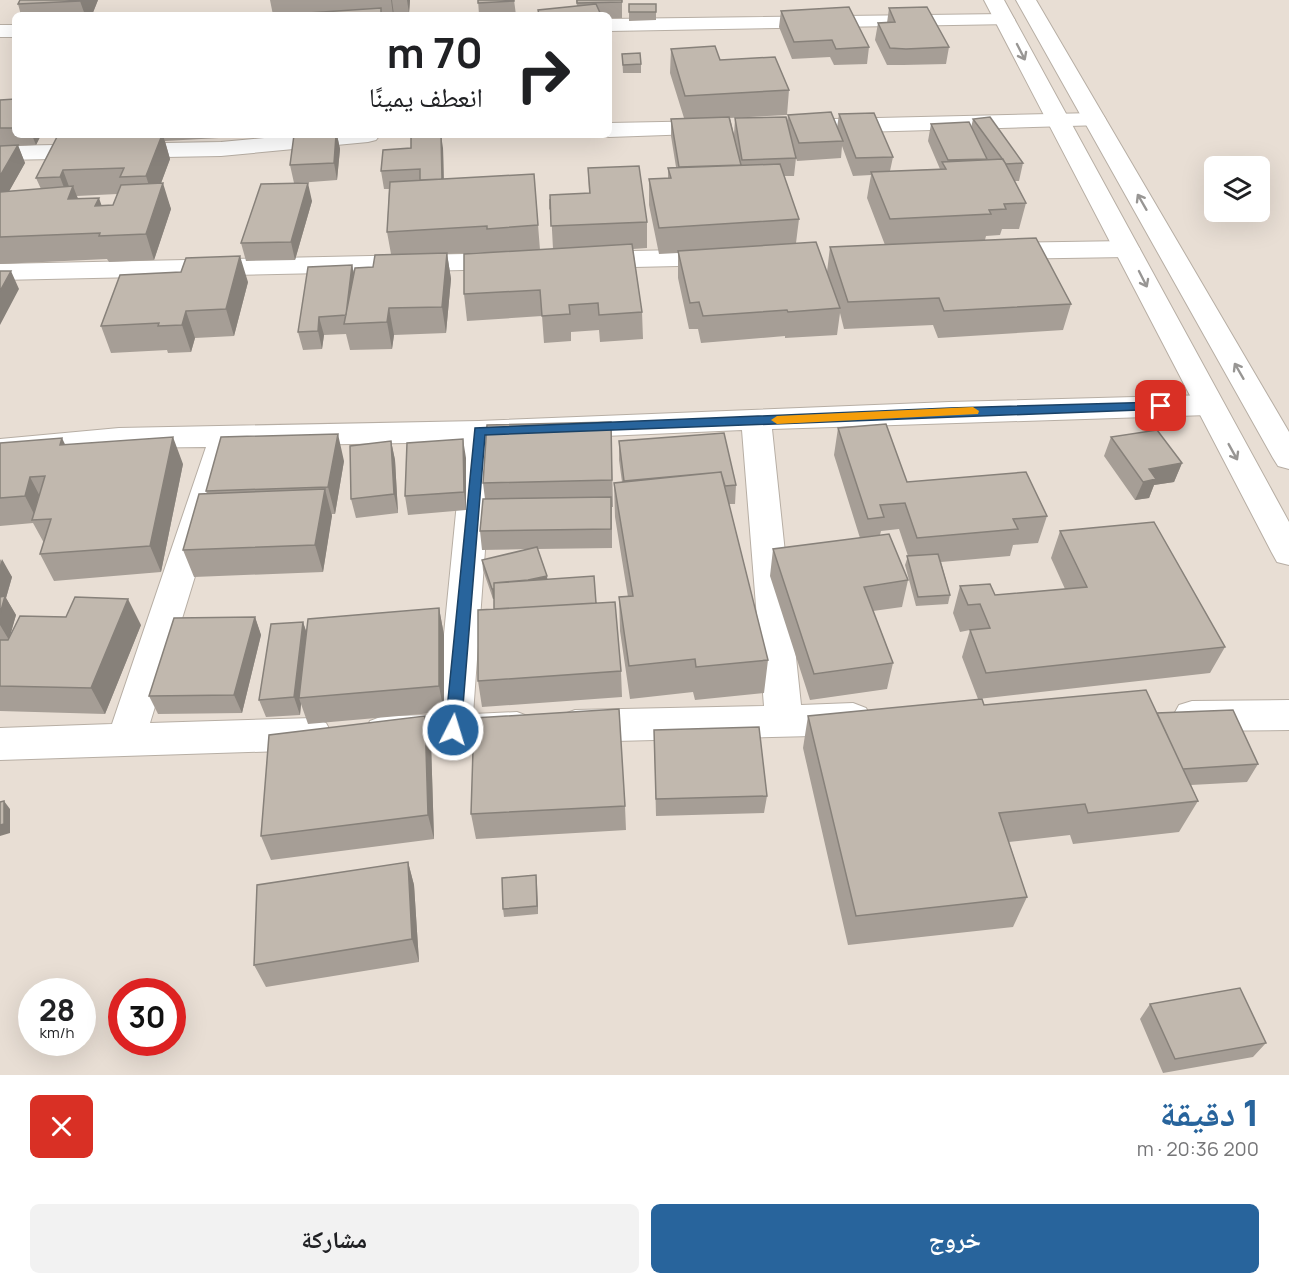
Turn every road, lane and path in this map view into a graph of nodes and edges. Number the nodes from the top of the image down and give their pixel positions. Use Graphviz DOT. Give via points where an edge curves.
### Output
graph roads {
  1 [pos="1026,0"];
  2 [pos="999,10"];
  3 [pos="612,25"];
  4 [pos="1095,120"];
  5 [pos="1057,122"];
  6 [pos="774,127"];
  7 [pos="739,128"];
  8 [pos="612,130"];
  9 [pos="306,138"];
  10 [pos="223,142"];
  11 [pos="0,153"];
  12 [pos="1127,249"];
  13 [pos="971,252"];
  14 [pos="743,257"];
  15 [pos="0,272"];
  16 [pos="1208,405"];
  17 [pos="756,421"];
  18 [pos="479,431"];
  19 [pos="224,438"];
  20 [pos="0,450"];
  21 [pos="1289,458"];
  22 [pos="1289,553"];
  23 [pos="1289,715"];
  24 [pos="1160,716"];
  25 [pos="890,718"];
  26 [pos="784,720"];
  27 [pos="453,730"];
  28 [pos="126,740"];
  29 [pos="0,744"];
  1 -- 4 [label="main road"];
  2 -- 3 [label="main road"];
  2 -- 5 [label="main road, one-way"];
  4 -- 5 [label="main road"];
  21 -- 4 [label="main road, one-way"];
  5 -- 6 [label="main road"];
  5 -- 12 [label="main road"];
  7 -- 8 [label="main road"];
  9 -- 10 [label="main road"];
  10 -- 11 [label="main road"];
  12 -- 13 [label="main road"];
  12 -- 16 [label="main road, one-way"];
  14 -- 15 [label="main road"];
  16 -- 17 [label="main road"];
  16 -- 22 [label="main road, one-way"];
  17 -- 18 [label="main road"];
  17 -- 26 [label="main road"];
  18 -- 19 [label="main road"];
  18 -- 27 [label="main road"];
  19 -- 20 [label="main road" via="119,438"];
  19 -- 28 [label="main road"];
  23 -- 24 [label="main road"];
  25 -- 26 [label="main road"];
  26 -- 27 [label="main road"];
  27 -- 28 [label="main road"];
  28 -- 29 [label="main road"];
}
